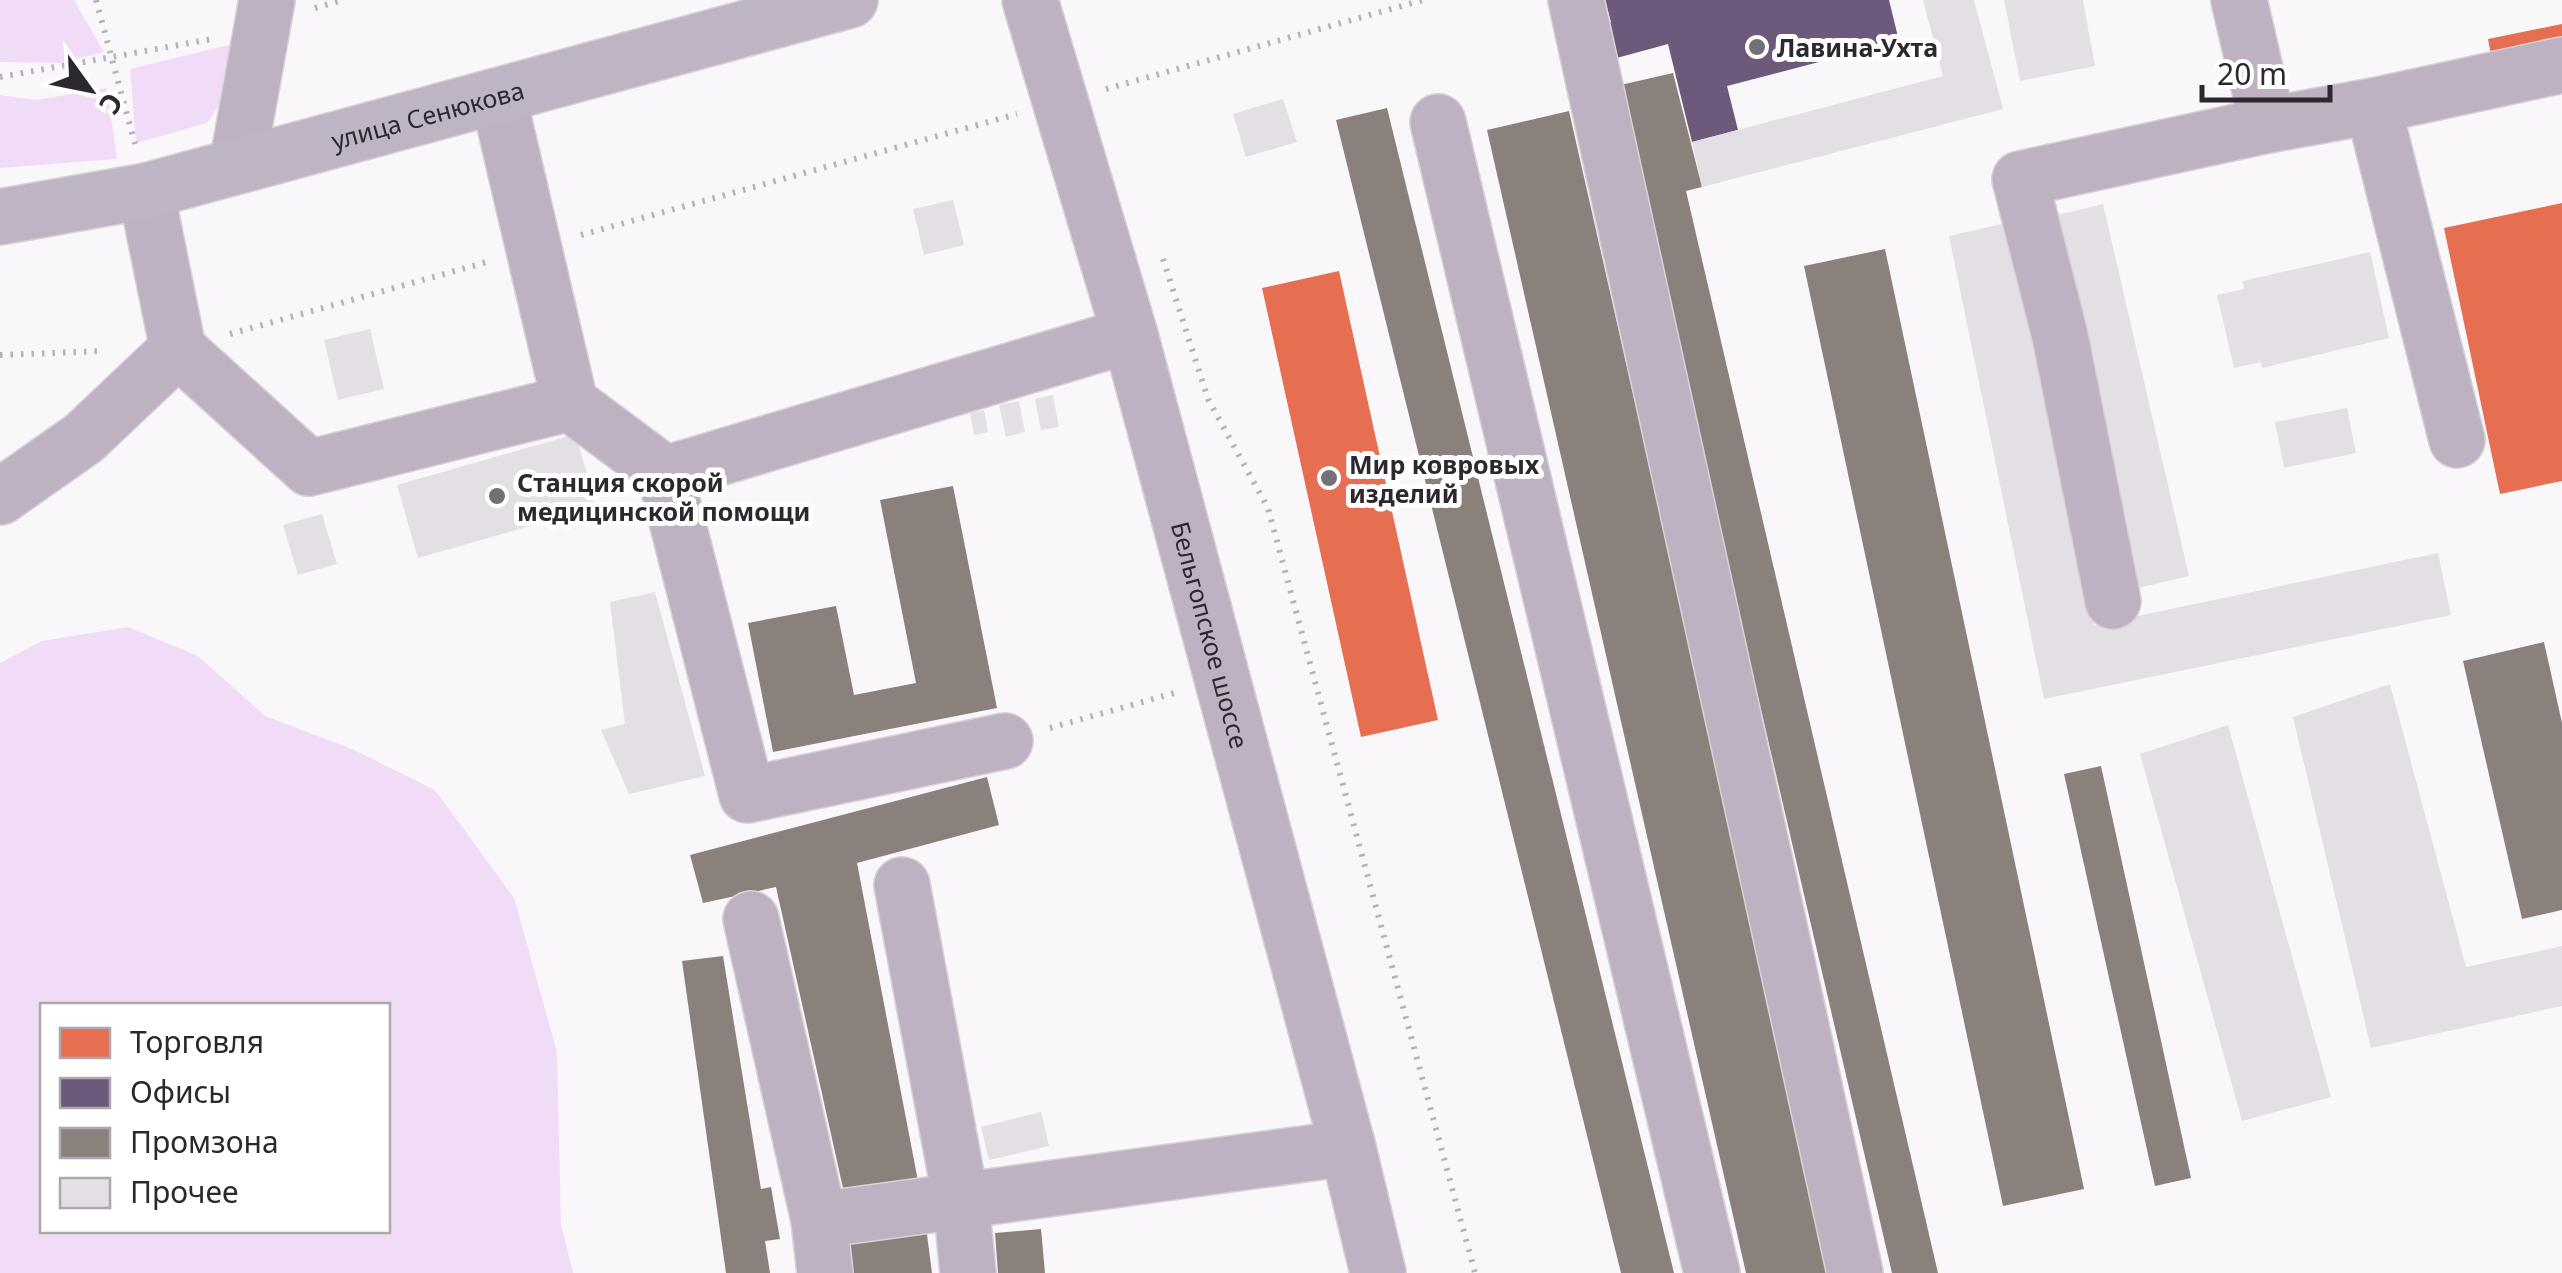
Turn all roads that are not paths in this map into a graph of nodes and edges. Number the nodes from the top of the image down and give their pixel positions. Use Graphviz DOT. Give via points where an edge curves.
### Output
graph roads {
  1 [pos="850,0"];
  2 [pos="1030,0"];
  3 [pos="1576,0"];
  4 [pos="2239,0"];
  5 [pos="265,12"];
  6 [pos="2562,64"];
  7 [pos="498,96"];
  8 [pos="2373,106"];
  9 [pos="1438,122"];
  10 [pos="2268,124"];
  11 [pos="237,166"];
  12 [pos="146,191"];
  13 [pos="0,217"];
  14 [pos="1130,335"];
  15 [pos="178,349"];
  16 [pos="570,403"];
  17 [pos="2457,440"];
  18 [pos="664,474"];
  19 [pos="0,496"];
  20 [pos="2113,601"];
  21 [pos="1005,741"];
  22 [pos="902,885"];
  23 [pos="752,920"];
  24 [pos="1348,1148"];
  25 [pos="961,1202"];
  26 [pos="822,1247"];
  27 [pos="968,1273"];
  28 [pos="1378,1273"];
  29 [pos="1712,1273"];
  30 [pos="1855,1273"];
  1 -- 7 [label="main road, улица Сенюкова"];
  2 -- 14 [label="street, Бельгопское шоссе" via="1083,95"];
  3 -- 30 [label="street"];
  4 -- 10 [label="street"];
  5 -- 11 [label="street"];
  6 -- 8 [label="street"];
  7 -- 11 [label="main road, улица Сенюкова"];
  7 -- 16 [label="street"];
  8 -- 10 [label="street"];
  8 -- 17 [label="street"];
  9 -- 29 [label="street"];
  10 -- 20 [label="street" via="2020,179 2060,336"];
  11 -- 12 [label="main road, улица Сенюкова"];
  12 -- 13 [label="main road, улица Сенюкова"];
  12 -- 15 [label="street"];
  14 -- 18 [label="street"];
  14 -- 24 [label="street, Бельгопское шоссе"];
  15 -- 16 [label="street" via="308,468"];
  15 -- 19 [label="street" via="84,438"];
  16 -- 18 [label="street"];
  18 -- 21 [label="street" via="747,795"];
  22 -- 25 [label="street"];
  23 -- 26 [label="street"];
  24 -- 25 [label="street"];
  24 -- 28 [label="street, Бельгопское шоссе"];
  25 -- 26 [label="street"];
  25 -- 27 [label="street"];
}
